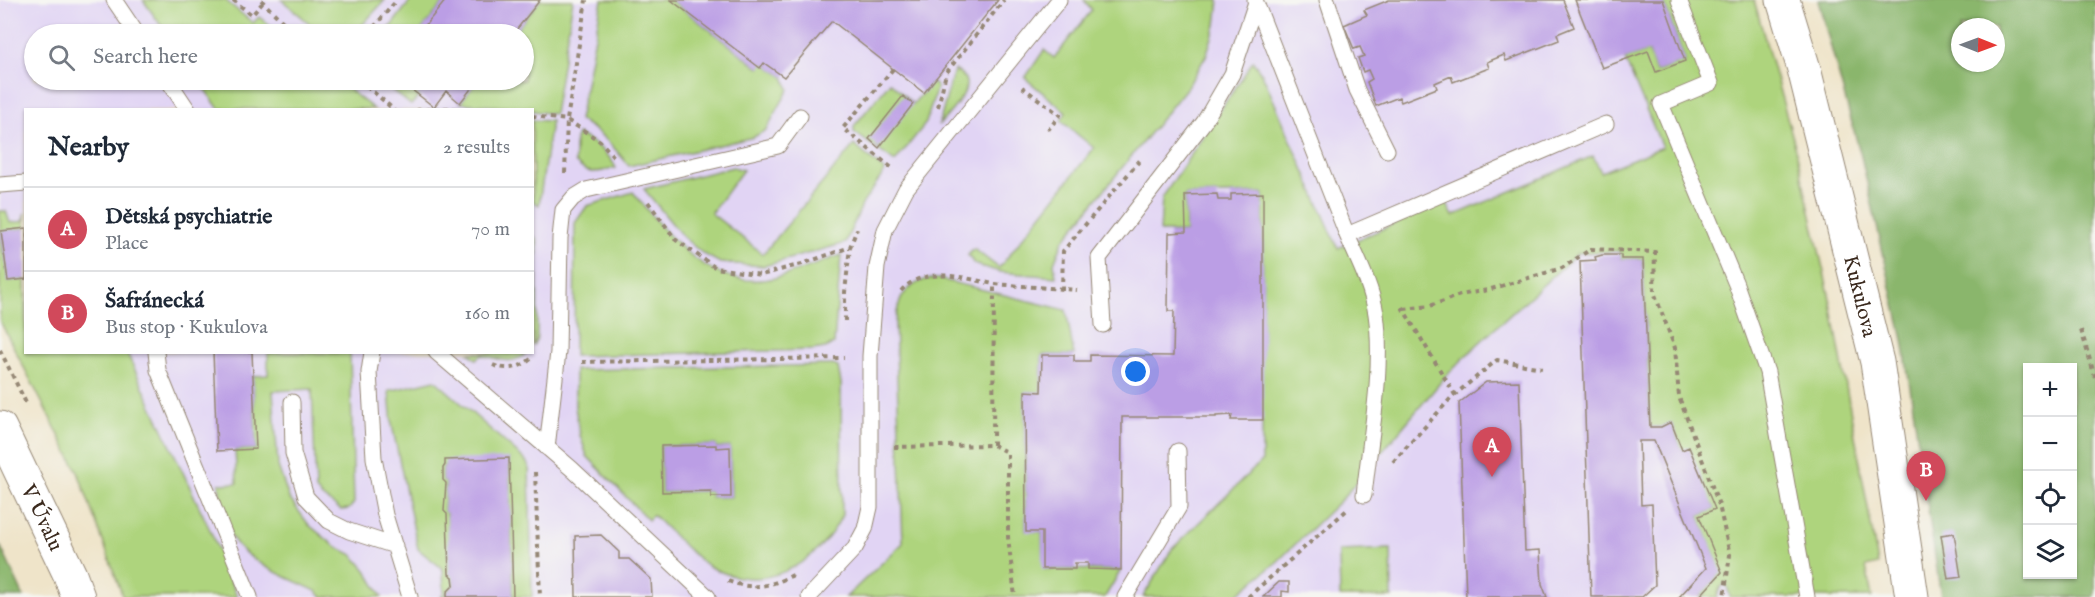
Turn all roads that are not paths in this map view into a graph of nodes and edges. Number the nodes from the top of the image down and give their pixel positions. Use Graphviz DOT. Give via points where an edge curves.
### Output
graph roads {
  1 [pos="114,0"];
  2 [pos="1059,0"];
  3 [pos="1327,0"];
  4 [pos="1679,0"];
  5 [pos="1783,0"];
  6 [pos="1255,1"];
  7 [pos="130,24"];
  8 [pos="175,90"];
  9 [pos="187,108"];
  10 [pos="800,116"];
  11 [pos="1606,124"];
  12 [pos="1387,150"];
  13 [pos="24,183"];
  14 [pos="0,185"];
  15 [pos="1347,235"];
  16 [pos="1103,325"];
  17 [pos="156,354"];
  18 [pos="372,354"];
  19 [pos="438,354"];
  20 [pos="292,402"];
  21 [pos="0,428"];
  22 [pos="547,448"];
  23 [pos="1178,451"];
  24 [pos="1364,495"];
  25 [pos="394,546"];
  26 [pos="74,586"];
  27 [pos="250,597"];
  28 [pos="410,597"];
  29 [pos="708,597"];
  30 [pos="809,597"];
  31 [pos="1125,597"];
  32 [pos="1807,597"];
  33 [pos="1912,597"];
  1 -- 7 [label="lane"];
  2 -- 30 [label="lane" via="906,189 885,230 877,267 870,356 870,507 855,548"];
  3 -- 12 [label="lane" via="1357,90"];
  4 -- 32 [label="lane" via="1711,83 1661,104 1736,284 1767,372"];
  5 -- 33 [label="main road, Kukulova" via="1877,362"];
  6 -- 15 [label="lane"];
  6 -- 16 [label="lane" via="1232,74 1204,122 1100,258"];
  8 -- 9 [label="lane"];
  10 -- 22 [label="lane" via="778,146 586,190 563,210 558,352"];
  11 -- 15 [label="lane"];
  13 -- 14 [label="lane"];
  15 -- 24 [label="lane" via="1376,313 1378,365"];
  17 -- 27 [label="lane" via="158,370"];
  18 -- 25 [label="lane" via="369,372 374,458"];
  19 -- 22 [label="lane"];
  20 -- 25 [label="lane" via="293,453 306,497 329,521"];
  21 -- 26 [label="main road, V Úvalu"];
  22 -- 29 [label="lane"];
  23 -- 31 [label="lane" via="1179,507"];
  25 -- 28 [label="lane"];
}
